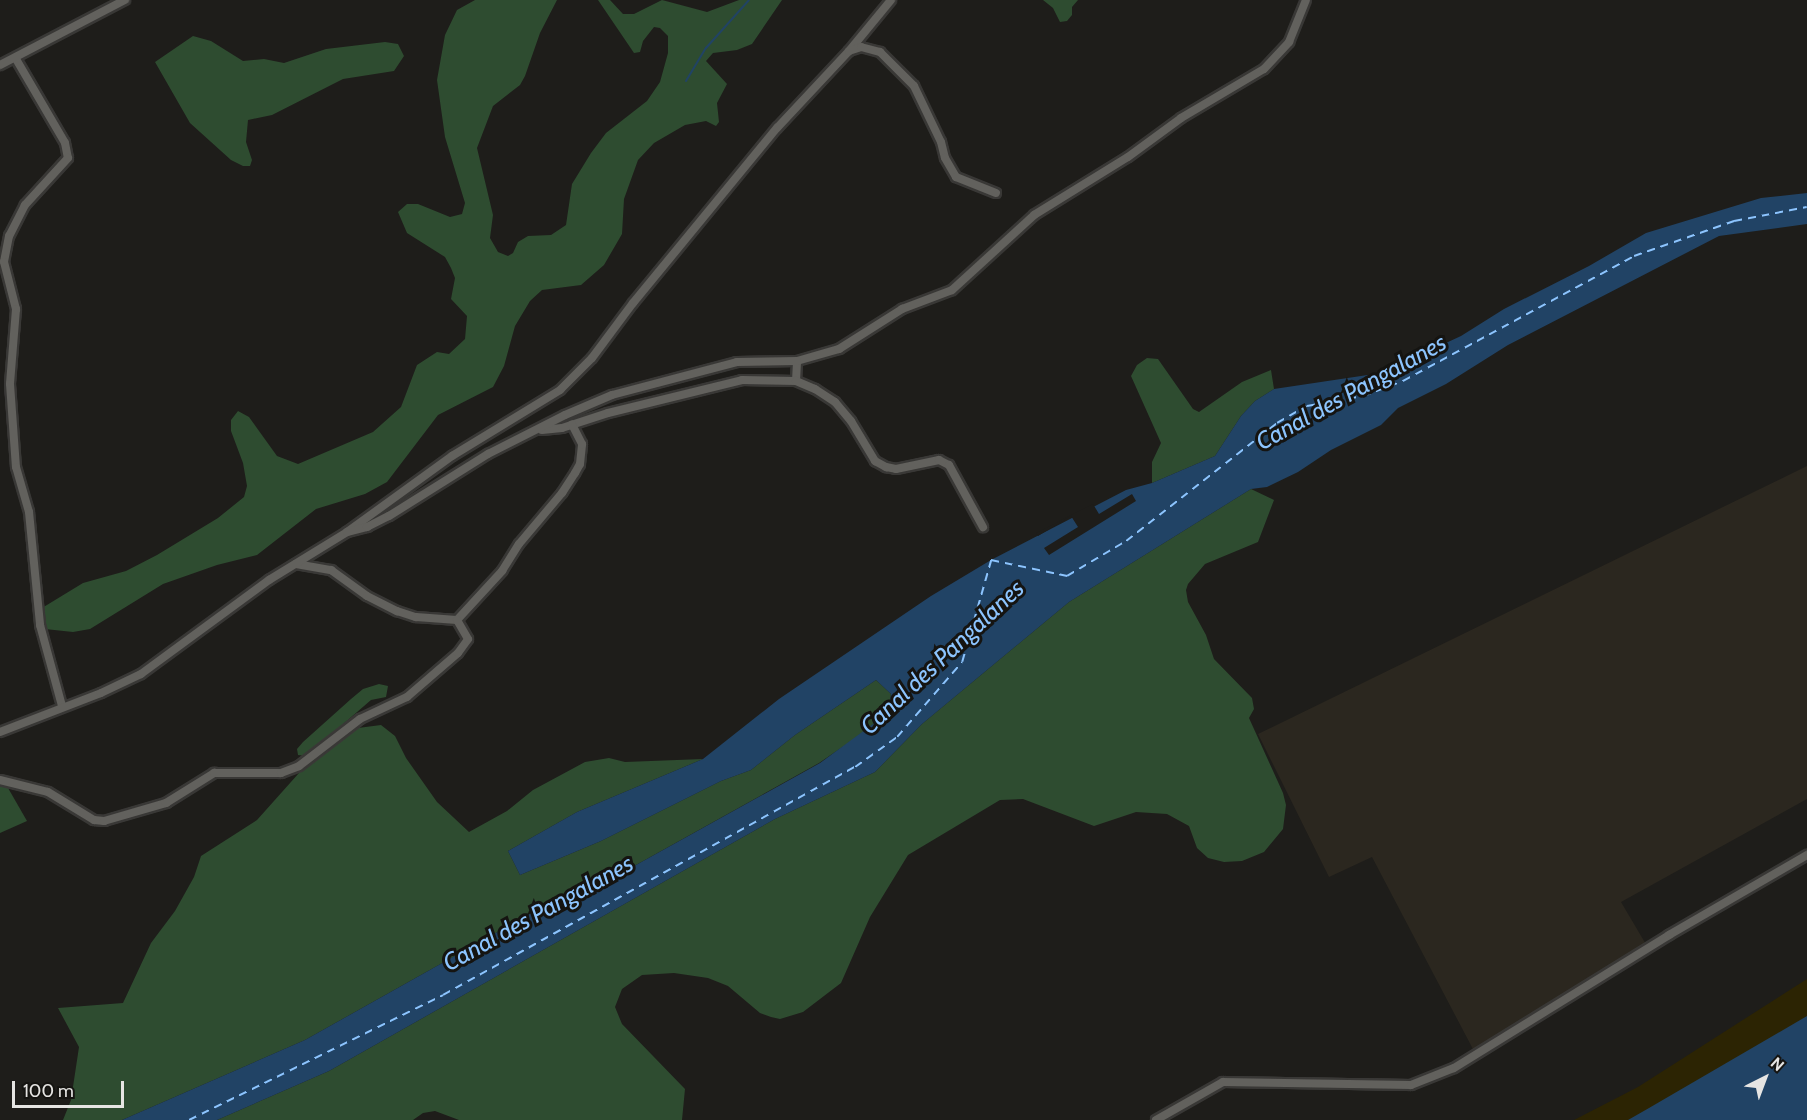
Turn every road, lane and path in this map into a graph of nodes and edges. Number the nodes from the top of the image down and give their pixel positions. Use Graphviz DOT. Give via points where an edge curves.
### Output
graph roads {
  1 [pos="125,0"];
  2 [pos="891,0"];
  3 [pos="1305,0"];
  4 [pos="849,51"];
  5 [pos="16,59"];
  6 [pos="0,65"];
  7 [pos="996,193"];
  8 [pos="798,361"];
  9 [pos="796,381"];
  10 [pos="572,424"];
  11 [pos="538,430"];
  12 [pos="983,526"];
  13 [pos="347,532"];
  14 [pos="296,564"];
  15 [pos="457,620"];
  16 [pos="62,706"];
  17 [pos="0,732"];
  18 [pos="0,780"];
  19 [pos="1807,855"];
  20 [pos="1156,1120"];
  1 -- 5 [label="street"];
  2 -- 4 [label="street"];
  3 -- 8 [label="street" via="1289,42 1264,69 1181,118 1128,157 1034,215 952,291 902,309 839,349"];
  4 -- 7 [label="street" via="861,47 880,52 915,87 956,177"];
  4 -- 13 [label="street" via="777,128 592,358 560,390 452,456"];
  5 -- 6 [label="street"];
  5 -- 16 [label="street" via="65,143 68,158 25,205 9,236 4,262 16,309 10,384 16,467 29,512 40,625"];
  8 -- 9 [label="street"];
  8 -- 11 [label="street" via="737,362 623,392"];
  9 -- 10 [label="street" via="742,380"];
  9 -- 12 [label="street" via="835,402 875,461 896,469 939,460 949,465"];
  10 -- 11 [label="street"];
  10 -- 15 [label="street" via="582,444 575,473 502,571"];
  11 -- 13 [label="street" via="488,453 389,516"];
  13 -- 14 [label="street"];
  14 -- 15 [label="street" via="331,570 367,597 397,611 416,617"];
  14 -- 16 [label="street" via="141,674"];
  15 -- 18 [label="street" via="468,639 458,653 408,697 360,719 299,766 281,773 214,773 166,803 104,821 94,820 48,792"];
  16 -- 17 [label="street"];
  19 -- 20 [label="street" via="1454,1068 1411,1085 1223,1082"];
}
